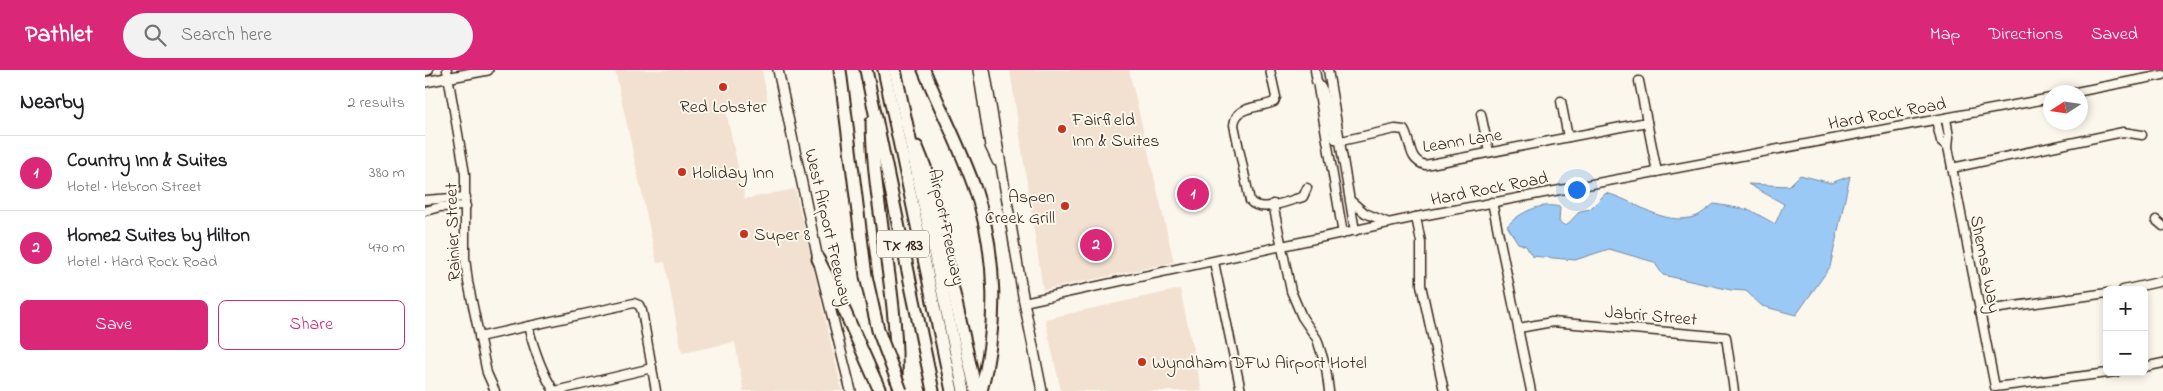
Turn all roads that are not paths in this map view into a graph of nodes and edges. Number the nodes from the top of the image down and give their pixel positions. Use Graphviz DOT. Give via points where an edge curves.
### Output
graph roads {
  1 [pos="488,70"];
  2 [pos="779,70"];
  3 [pos="783,70"];
  4 [pos="839,70"];
  5 [pos="866,70"];
  6 [pos="877,70"];
  7 [pos="884,70"];
  8 [pos="895,70"];
  9 [pos="924,70"];
  10 [pos="978,70"];
  11 [pos="985,70"];
  12 [pos="1270,70"];
  13 [pos="1315,70"];
  14 [pos="1328,70"];
  15 [pos="448,74"];
  16 [pos="2163,75"];
  17 [pos="1317,81"];
  18 [pos="1639,81"];
  19 [pos="425,82"];
  20 [pos="783,90"];
  21 [pos="2088,90"];
  22 [pos="871,97"];
  23 [pos="2043,100"];
  24 [pos="1561,101"];
  25 [pos="904,113"];
  26 [pos="1481,114"];
  27 [pos="1946,118"];
  28 [pos="1936,120"];
  29 [pos="1647,122"];
  30 [pos="2142,135"];
  31 [pos="1568,137"];
  32 [pos="1341,142"];
  33 [pos="1948,147"];
  34 [pos="1489,152"];
  35 [pos="1952,168"];
  36 [pos="1002,170"];
  37 [pos="1657,172"];
  38 [pos="1307,188"];
  39 [pos="466,196"];
  40 [pos="425,200"];
  41 [pos="1351,201"];
  42 [pos="1492,202"];
  43 [pos="1273,204"];
  44 [pos="466,206"];
  45 [pos="425,211"];
  46 [pos="1416,217"];
  47 [pos="2156,220"];
  48 [pos="1389,223"];
  49 [pos="2163,226"];
  50 [pos="1355,231"];
  51 [pos="1343,234"];
  52 [pos="1281,247"];
  53 [pos="818,259"];
  54 [pos="1213,262"];
  55 [pos="2163,281"];
  56 [pos="2141,286"];
  57 [pos="2103,294"];
  58 [pos="1024,302"];
  59 [pos="1979,311"];
  60 [pos="528,326"];
  61 [pos="1519,328"];
  62 [pos="479,337"];
  63 [pos="2163,363"];
  64 [pos="2148,366"];
  65 [pos="652,368"];
  66 [pos="2103,374"];
  67 [pos="495,391"];
  68 [pos="555,391"];
  69 [pos="656,391"];
  70 [pos="851,391"];
  71 [pos="880,391"];
  72 [pos="896,391"];
  73 [pos="901,391"];
  74 [pos="933,391"];
  75 [pos="945,391"];
  76 [pos="952,391"];
  77 [pos="964,391"];
  78 [pos="976,391"];
  79 [pos="981,391"];
  80 [pos="1043,391"];
  81 [pos="1241,391"];
  82 [pos="1329,391"];
  83 [pos="1445,391"];
  84 [pos="1531,391"];
  85 [pos="1734,391"];
  1 -- 15 [label="main road"];
  2 -- 20 [label="main road, West Airport Freeway"];
  3 -- 20 [label="main road"];
  4 -- 73 [label="highway, bridge" via="866,276 878,330"];
  5 -- 22 [label="highway, TX 183"];
  6 -- 75 [label="highway"];
  7 -- 76 [label="highway"];
  8 -- 25 [label="highway, Airport Freeway / TX 183"];
  9 -- 79 [label="highway" via="976,193 988,246 992,316"];
  10 -- 36 [label="main road" via="990,146"];
  11 -- 36 [label="main road"];
  12 -- 43 [label="street" via="1273,102 1239,111 1234,125 1250,201 1259,207"];
  13 -- 17 [label="street"];
  14 -- 32 [label="street"];
  15 -- 19 [label="main road"];
  15 -- 39 [label="street, Rainier Street" via="463,149"];
  16 -- 21 [label="street"];
  17 -- 32 [label="street" via="1323,90 1335,139"];
  17 -- 51 [label="street"];
  18 -- 29 [label="street"];
  20 -- 53 [label="main road, West Airport Freeway"];
  22 -- 72 [label="highway" via="872,141 895,322"];
  22 -- 74 [label="highway, TX 183"];
  23 -- 27 [label="street, Hard Rock Road"];
  24 -- 31 [label="street"];
  25 -- 77 [label="highway, Airport Freeway / TX 183"];
  25 -- 78 [label="highway" via="925,167"];
  26 -- 34 [label="street"];
  27 -- 28 [label="street, Hard Rock Road"];
  27 -- 33 [label="street, Shemsa Way"];
  28 -- 33 [label="street, Shemsa Way" via="1941,141"];
  28 -- 37 [label="street, Hard Rock Road"];
  29 -- 31 [label="street, Leann Lane"];
  29 -- 37 [label="street"];
  30 -- 35 [label="street" via="2123,132"];
  31 -- 34 [label="street, Leann Lane"];
  32 -- 34 [label="street, Leann Lane" via="1395,129 1403,130 1412,157 1425,165"];
  32 -- 41 [label="street"];
  33 -- 35 [label="street, Shemsa Way"];
  35 -- 59 [label="street, Shemsa Way"];
  36 -- 58 [label="main road"];
  37 -- 42 [label="street, Hard Rock Road"];
  38 -- 43 [label="street" via="1303,196"];
  39 -- 40 [label="street"];
  39 -- 44 [label="street, Rainier Street"];
  41 -- 48 [label="street" via="1365,213"];
  41 -- 50 [label="street"];
  42 -- 46 [label="street, Hard Rock Road"];
  42 -- 61 [label="street"];
  43 -- 52 [label="street"];
  44 -- 45 [label="street"];
  44 -- 62 [label="street, Rainier Street" via="465,258"];
  46 -- 48 [label="street, Hard Rock Road"];
  46 -- 83 [label="street" via="1421,242 1421,285"];
  47 -- 49 [label="street"];
  48 -- 50 [label="street, Hard Rock Road"];
  50 -- 51 [label="street, Hard Rock Road"];
  51 -- 52 [label="street, Hard Rock Road"];
  52 -- 54 [label="street, Hard Rock Road"];
  52 -- 82 [label="street" via="1291,292 1317,340"];
  53 -- 70 [label="main road, West Airport Freeway"];
  53 -- 71 [label="highway"];
  54 -- 58 [label="street, Hard Rock Road"];
  54 -- 81 [label="street"];
  55 -- 56 [label="street"];
  57 -- 59 [label="street"];
  58 -- 80 [label="main road"];
  59 -- 66 [label="street, Shemsa Way" via="1995,387"];
  60 -- 62 [label="street"];
  60 -- 65 [label="street" via="639,305"];
  60 -- 68 [label="street" via="535,352"];
  61 -- 84 [label="street"];
  61 -- 85 [label="street, Jabrir Street" via="1552,322 1726,337"];
  62 -- 67 [label="street, Rainier Street"];
  63 -- 64 [label="street"];
  65 -- 68 [label="street"];
  65 -- 69 [label="street"];
}
